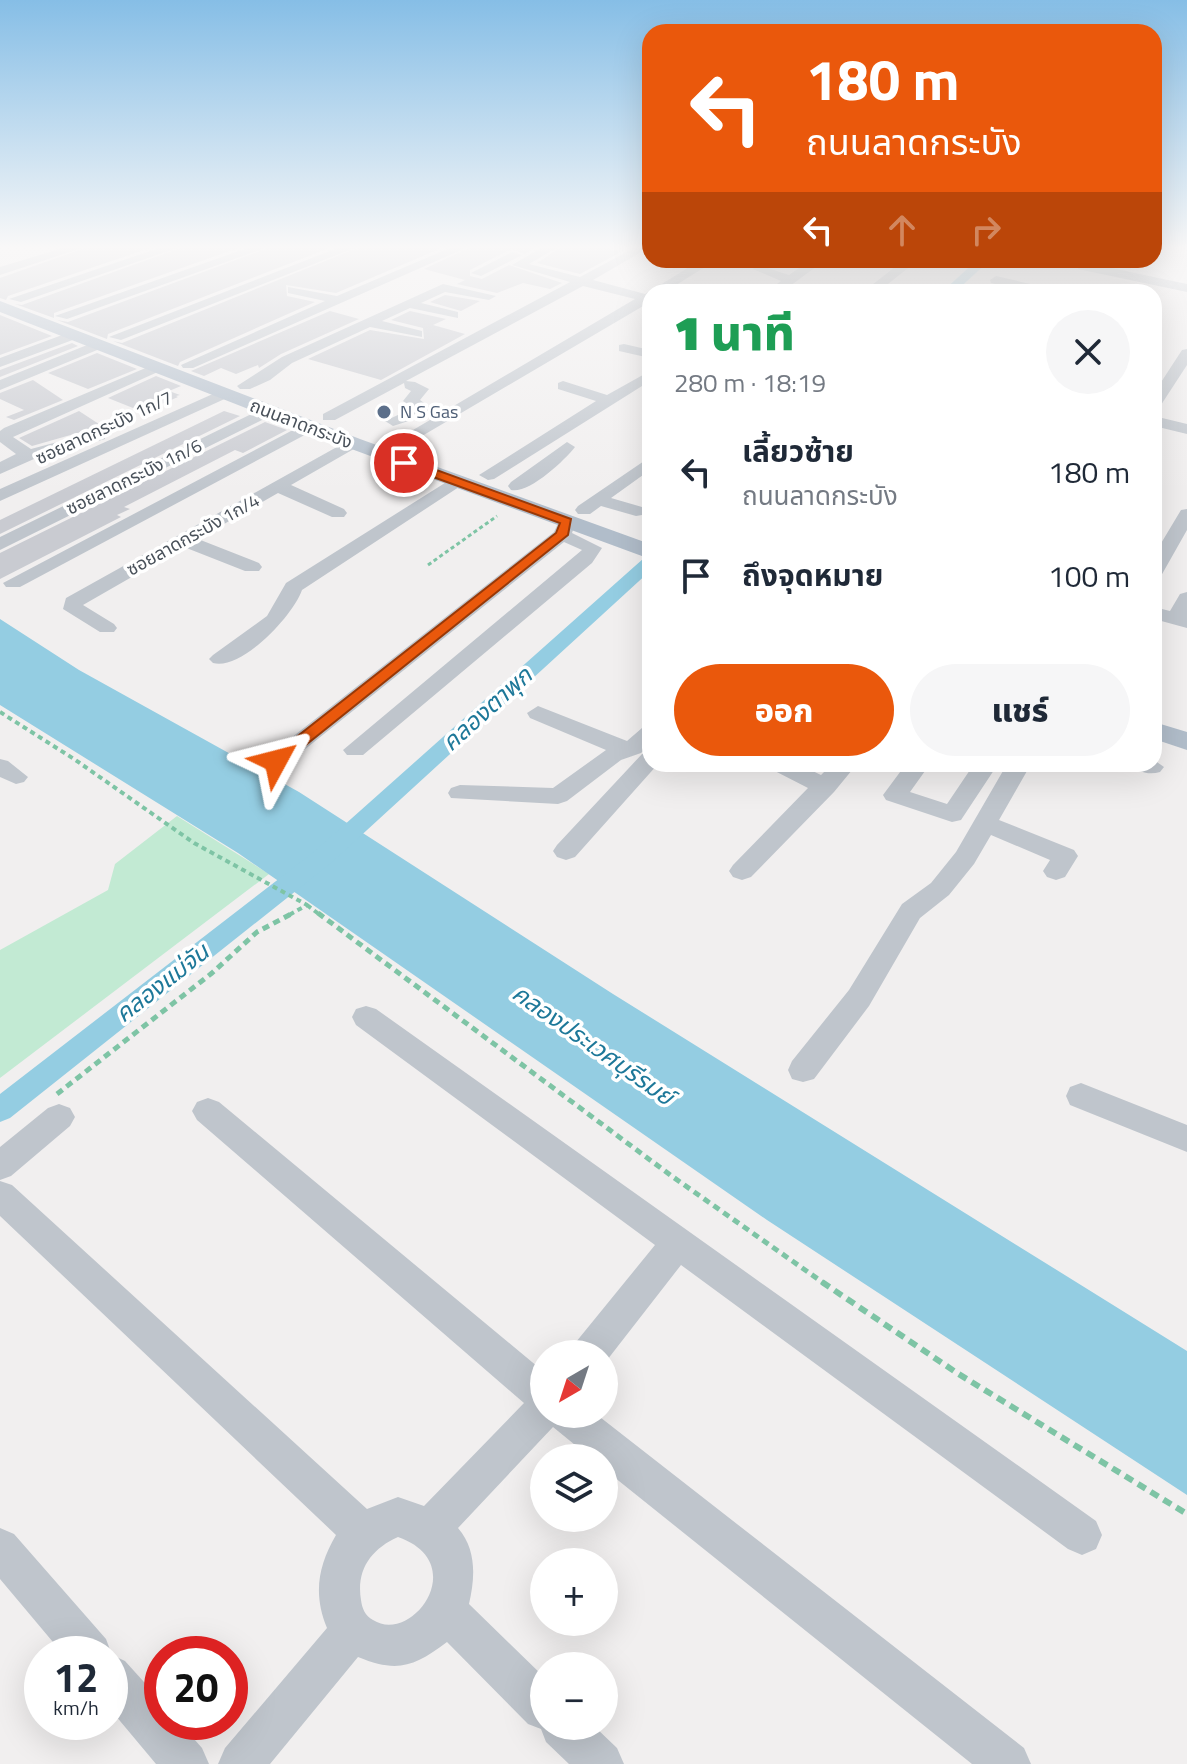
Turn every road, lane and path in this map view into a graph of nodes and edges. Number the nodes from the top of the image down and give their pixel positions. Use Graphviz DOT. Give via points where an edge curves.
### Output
graph roads {
  1 [pos="62,329"];
  2 [pos="85,329"];
  3 [pos="136,329"];
  4 [pos="262,329"];
  5 [pos="275,329"];
  6 [pos="352,329"];
  7 [pos="398,329"];
  8 [pos="495,329"];
  9 [pos="578,329"];
  10 [pos="269,332"];
  11 [pos="417,334"];
  12 [pos="73,335"];
  13 [pos="106,341"];
  14 [pos="302,341"];
  15 [pos="624,348"];
  16 [pos="642,352"];
  17 [pos="0,363"];
  18 [pos="184,363"];
  19 [pos="1183,366"];
  20 [pos="155,368"];
  21 [pos="642,380"];
  22 [pos="0,385"];
  23 [pos="202,386"];
  24 [pos="245,386"];
  25 [pos="563,386"];
  26 [pos="632,387"];
  27 [pos="642,390"];
  28 [pos="224,394"];
  29 [pos="1167,396"];
  30 [pos="611,401"];
  31 [pos="268,411"];
  32 [pos="136,416"];
  33 [pos="338,420"];
  34 [pos="385,422"];
  35 [pos="1162,423"];
  36 [pos="308,427"];
  37 [pos="1187,429"];
  38 [pos="99,436"];
  39 [pos="2,437"];
  40 [pos="353,443"];
  41 [pos="399,443"];
  42 [pos="567,447"];
  43 [pos="28,455"];
  44 [pos="0,469"];
  45 [pos="642,469"];
  46 [pos="488,475"];
  47 [pos="456,481"];
  48 [pos="278,486"];
  49 [pos="517,486"];
  50 [pos="0,496"];
  51 [pos="506,510"];
  52 [pos="636,511"];
  53 [pos="338,513"];
  54 [pos="1187,514"];
  55 [pos="582,518"];
  56 [pos="642,532"];
  57 [pos="1181,535"];
  58 [pos="184,540"];
  59 [pos="0,544"];
  60 [pos="642,548"];
  61 [pos="1162,561"];
  62 [pos="428,565"];
  63 [pos="1162,566"];
  64 [pos="252,567"];
  65 [pos="1187,567"];
  66 [pos="13,583"];
  67 [pos="1187,598"];
  68 [pos="1181,621"];
  69 [pos="107,628"];
  70 [pos="220,659"];
  71 [pos="1162,710"];
  72 [pos="0,712"];
  73 [pos="538,713"];
  74 [pos="1187,718"];
  75 [pos="1162,733"];
  76 [pos="642,741"];
  77 [pos="1187,741"];
  78 [pos="355,750"];
  79 [pos="627,750"];
  80 [pos="276,761"];
  81 [pos="642,768"];
  82 [pos="795,772"];
  83 [pos="838,772"];
  84 [pos="912,772"];
  85 [pos="981,772"];
  86 [pos="1014,772"];
  87 [pos="826,787"];
  88 [pos="460,793"];
  89 [pos="985,823"];
  90 [pos="566,851"];
  91 [pos="742,871"];
  92 [pos="1056,871"];
  93 [pos="307,905"];
  94 [pos="366,1017"];
  95 [pos="803,1070"];
  96 [pos="1081,1096"];
  97 [pos="56,1107"];
  98 [pos="208,1111"];
  99 [pos="1187,1139"];
  100 [pos="0,1166"];
  101 [pos="0,1195"];
  102 [pos="677,1244"];
  103 [pos="600,1340"];
  104 [pos="530,1384"];
  105 [pos="530,1424"];
  106 [pos="584,1428"];
  107 [pos="1187,1514"];
  108 [pos="432,1527"];
  109 [pos="363,1533"];
  110 [pos="1082,1535"];
  111 [pos="0,1548"];
  112 [pos="446,1611"];
  113 [pos="352,1631"];
  114 [pos="76,1636"];
  115 [pos="530,1694"];
  116 [pos="128,1697"];
  117 [pos="576,1740"];
  118 [pos="186,1764"];
  119 [pos="241,1764"];
  120 [pos="601,1764"];
  121 [pos="1008,1764"];
  1 -- 12 [label="main road, ถนนลาดกระบัง"];
  2 -- 13 [label="main road, ถนนลาดกระบัง"];
  3 -- 13 [label="street"];
  4 -- 18 [label="street"];
  5 -- 10 [label="street"];
  6 -- 24 [label="street"];
  7 -- 11 [label="street"];
  8 -- 33 [label="street"];
  9 -- 41 [label="street"];
  10 -- 14 [label="street"];
  10 -- 18 [label="street"];
  12 -- 13 [label="main road, ถนนลาดกระบัง"];
  12 -- 17 [label="street"];
  13 -- 18 [label="main road, ถนนลาดกระบัง"];
  13 -- 20 [label="main road, ถนนลาดกระบัง"];
  13 -- 22 [label="street"];
  15 -- 16 [label="street"];
  18 -- 24 [label="main road, ถนนลาดกระบัง"];
  19 -- 29 [label="street"];
  20 -- 23 [label="main road, ถนนลาดกระบัง"];
  20 -- 39 [label="street"];
  21 -- 26 [label="street"];
  23 -- 28 [label="main road, ถนนลาดกระบัง"];
  23 -- 32 [label="street"];
  24 -- 33 [label="main road, ถนนลาดกระบัง"];
  25 -- 30 [label="street"];
  26 -- 27 [label="street"];
  26 -- 30 [label="street"];
  28 -- 31 [label="main road, ถนนลาดกระบัง"];
  28 -- 50 [label="street, ซอยลาดกระบัง 1ก/7"];
  30 -- 46 [label="street"];
  31 -- 36 [label="main road, ถนนลาดกระบัง"];
  31 -- 59 [label="street, ซอยลาดกระบัง 1ก/6"];
  33 -- 34 [label="street" via="373,413 410,393 423,408"];
  33 -- 41 [label="main road, ถนนลาดกระบัง"];
  35 -- 37 [label="street"];
  36 -- 40 [label="main road, ถนนลาดกระบัง"];
  36 -- 66 [label="street"];
  38 -- 43 [label="street"];
  39 -- 43 [label="street"];
  40 -- 47 [label="main road, ถนนลาดกระบัง"];
  40 -- 48 [label="street, ซอยลาดกระบัง 1ก/4"];
  41 -- 46 [label="main road, ถนนลาดกระบัง"];
  42 -- 49 [label="street"];
  43 -- 44 [label="street"];
  45 -- 55 [label="street"];
  46 -- 49 [label="main road, ถนนลาดกระบัง"];
  47 -- 55 [label="main road, ถนนลาดกระบัง"];
  47 -- 70 [label="street" via="293,587 278,619"];
  48 -- 53 [label="street"];
  48 -- 58 [label="street, ซอยลาดกระบัง 1ก/4"];
  49 -- 55 [label="main road, ถนนลาดกระบัง"];
  51 -- 62 [label="path"];
  52 -- 55 [label="street"];
  54 -- 57 [label="street"];
  55 -- 56 [label="main road, ถนนลาดกระบัง"];
  55 -- 60 [label="main road, ถนนลาดกระบัง"];
  55 -- 78 [label="street" via="593,548 585,559"];
  55 -- 80 [label="street"];
  57 -- 61 [label="street"];
  58 -- 64 [label="street"];
  58 -- 69 [label="street, ซอยลาดกระบัง 1ก/4" via="73,602 73,609"];
  63 -- 65 [label="street"];
  67 -- 68 [label="street"];
  71 -- 74 [label="main road"];
  72 -- 93 [label="path" via="194,843"];
  73 -- 79 [label="street"];
  75 -- 77 [label="main road"];
  76 -- 79 [label="street"];
  79 -- 88 [label="street" via="558,796"];
  81 -- 90 [label="street"];
  82 -- 87 [label="street"];
  83 -- 87 [label="street"];
  84 -- 85 [label="street" via="895,795 952,814"];
  86 -- 89 [label="street"];
  87 -- 91 [label="street"];
  89 -- 92 [label="street" via="1065,856"];
  89 -- 95 [label="street" via="952,875 911,911 859,998"];
  93 -- 97 [label="path" via="257,932"];
  93 -- 107 [label="path" via="848,1300"];
  94 -- 102 [label="street"];
  96 -- 99 [label="street"];
  97 -- 100 [label="street"];
  98 -- 104 [label="street"];
  101 -- 109 [label="street"];
  102 -- 103 [label="street"];
  102 -- 110 [label="street"];
  105 -- 108 [label="street"];
  106 -- 121 [label="street"];
  108 -- 109 [label="street" via="398,1517"];
  108 -- 112 [label="street" via="452,1554 455,1573"];
  109 -- 113 [label="street" via="339,1570 341,1613"];
  111 -- 114 [label="street"];
  112 -- 113 [label="street" via="419,1639 401,1646 366,1641"];
  112 -- 115 [label="street"];
  113 -- 119 [label="street"];
  116 -- 118 [label="street"];
  117 -- 120 [label="street"];
}
